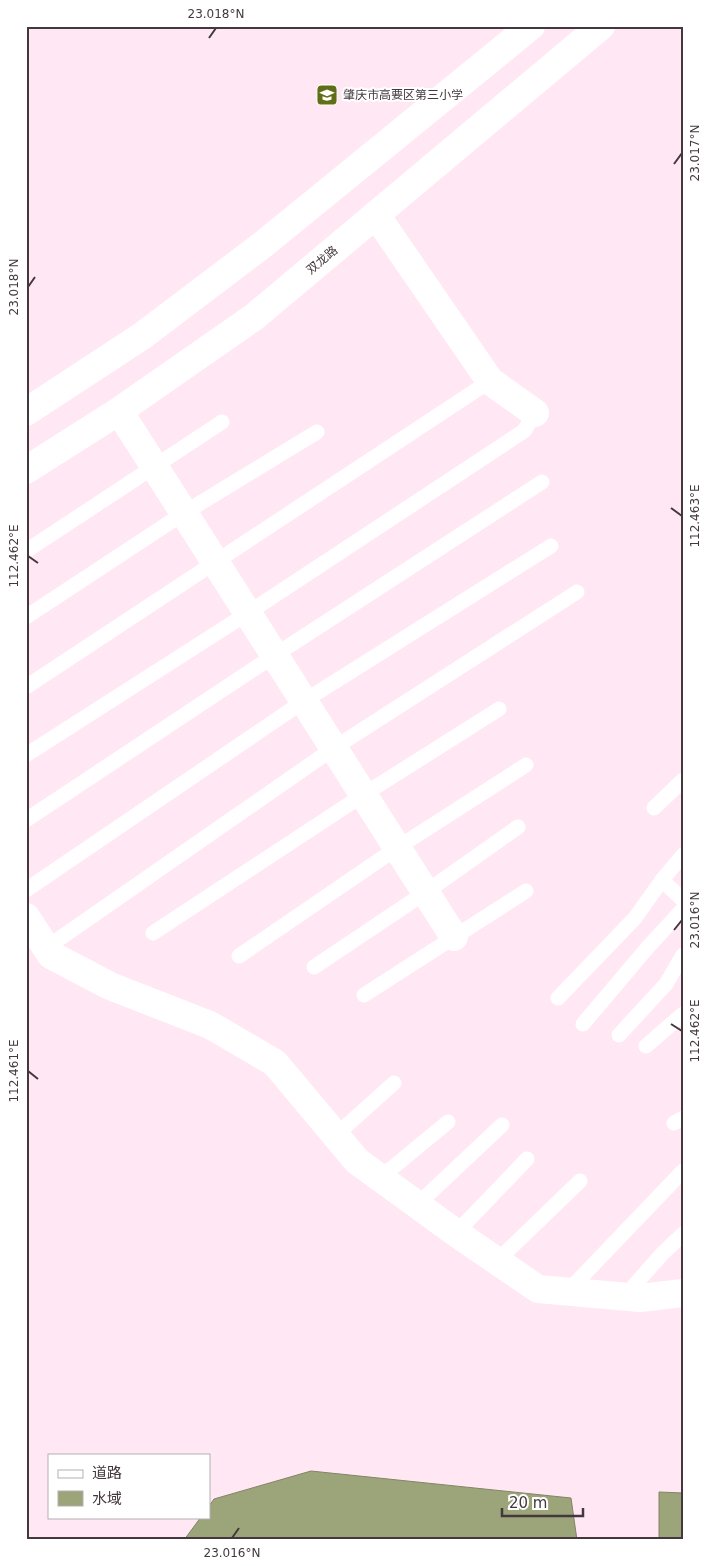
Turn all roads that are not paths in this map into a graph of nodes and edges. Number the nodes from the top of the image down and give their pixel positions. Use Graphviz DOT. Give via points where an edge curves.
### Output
graph roads {
  1 [pos="531,26"];
  2 [pos="600,26"];
  3 [pos="376,215"];
  4 [pos="490,380"];
  5 [pos="119,411"];
  6 [pos="26,412"];
  7 [pos="535,413"];
  8 [pos="222,422"];
  9 [pos="317,432"];
  10 [pos="155,466"];
  11 [pos="26,470"];
  12 [pos="542,482"];
  13 [pos="184,513"];
  14 [pos="551,546"];
  15 [pos="26,551"];
  16 [pos="216,562"];
  17 [pos="578,592"];
  18 [pos="248,613"];
  19 [pos="26,617"];
  20 [pos="275,655"];
  21 [pos="26,687"];
  22 [pos="304,701"];
  23 [pos="499,709"];
  24 [pos="334,748"];
  25 [pos="26,755"];
  26 [pos="526,765"];
  27 [pos="683,780"];
  28 [pos="363,795"];
  29 [pos="654,808"];
  30 [pos="26,820"];
  31 [pos="518,827"];
  32 [pos="397,848"];
  33 [pos="683,855"];
  34 [pos="662,880"];
  35 [pos="26,890"];
  36 [pos="426,892"];
  37 [pos="526,892"];
  38 [pos="681,894"];
  39 [pos="683,909"];
  40 [pos="26,917"];
  41 [pos="154,933"];
  42 [pos="454,937"];
  43 [pos="46,948"];
  44 [pos="683,955"];
  45 [pos="238,956"];
  46 [pos="314,967"];
  47 [pos="364,995"];
  48 [pos="558,998"];
  49 [pos="683,1014"];
  50 [pos="583,1024"];
  51 [pos="619,1035"];
  52 [pos="646,1046"];
  53 [pos="394,1083"];
  54 [pos="448,1122"];
  55 [pos="502,1124"];
  56 [pos="335,1136"];
  57 [pos="527,1159"];
  58 [pos="683,1171"];
  59 [pos="380,1178"];
  60 [pos="580,1181"];
  61 [pos="417,1205"];
  62 [pos="456,1233"];
  63 [pos="683,1234"];
  64 [pos="498,1261"];
  65 [pos="568,1292"];
  66 [pos="682,1293"];
  67 [pos="624,1296"];
  1 -- 6 [label="street" via="261,246 142,336"];
  2 -- 3 [label="street, 双龙路"];
  3 -- 4 [label="street"];
  3 -- 5 [label="street, 双龙路" via="254,317"];
  4 -- 7 [label="street"];
  4 -- 16 [label="lane"];
  5 -- 10 [label="street"];
  5 -- 11 [label="street, 双龙路"];
  7 -- 18 [label="lane" via="524,431"];
  8 -- 10 [label="lane"];
  9 -- 13 [label="lane"];
  10 -- 13 [label="street"];
  10 -- 15 [label="lane"];
  12 -- 20 [label="lane"];
  13 -- 16 [label="street"];
  13 -- 19 [label="lane"];
  14 -- 22 [label="lane"];
  16 -- 18 [label="street"];
  16 -- 21 [label="lane"];
  17 -- 24 [label="lane"];
  18 -- 20 [label="street"];
  18 -- 25 [label="lane"];
  20 -- 22 [label="street"];
  20 -- 30 [label="lane"];
  22 -- 24 [label="street"];
  22 -- 35 [label="lane"];
  23 -- 28 [label="lane"];
  24 -- 28 [label="street"];
  24 -- 43 [label="lane"];
  26 -- 32 [label="lane"];
  27 -- 29 [label="lane"];
  28 -- 32 [label="street"];
  28 -- 41 [label="lane"];
  31 -- 36 [label="lane"];
  32 -- 36 [label="street"];
  32 -- 45 [label="lane"];
  33 -- 34 [label="lane"];
  34 -- 38 [label="lane"];
  34 -- 48 [label="lane" via="635,918"];
  36 -- 42 [label="street"];
  36 -- 46 [label="lane"];
  37 -- 42 [label="lane"];
  39 -- 50 [label="lane"];
  40 -- 43 [label="street"];
  42 -- 47 [label="lane"];
  43 -- 56 [label="street" via="51,956 110,986 210,1025 275,1063"];
  44 -- 51 [label="lane" via="666,984"];
  49 -- 52 [label="lane"];
  53 -- 56 [label="lane"];
  54 -- 59 [label="lane"];
  55 -- 61 [label="lane"];
  56 -- 59 [label="street" via="356,1161"];
  57 -- 62 [label="lane"];
  58 -- 65 [label="lane"];
  59 -- 61 [label="street"];
  60 -- 64 [label="lane"];
  61 -- 62 [label="street"];
  62 -- 64 [label="street"];
  63 -- 67 [label="lane"];
  64 -- 65 [label="street" via="538,1289"];
  65 -- 67 [label="street"];
  66 -- 67 [label="street" via="640,1298"];
}
